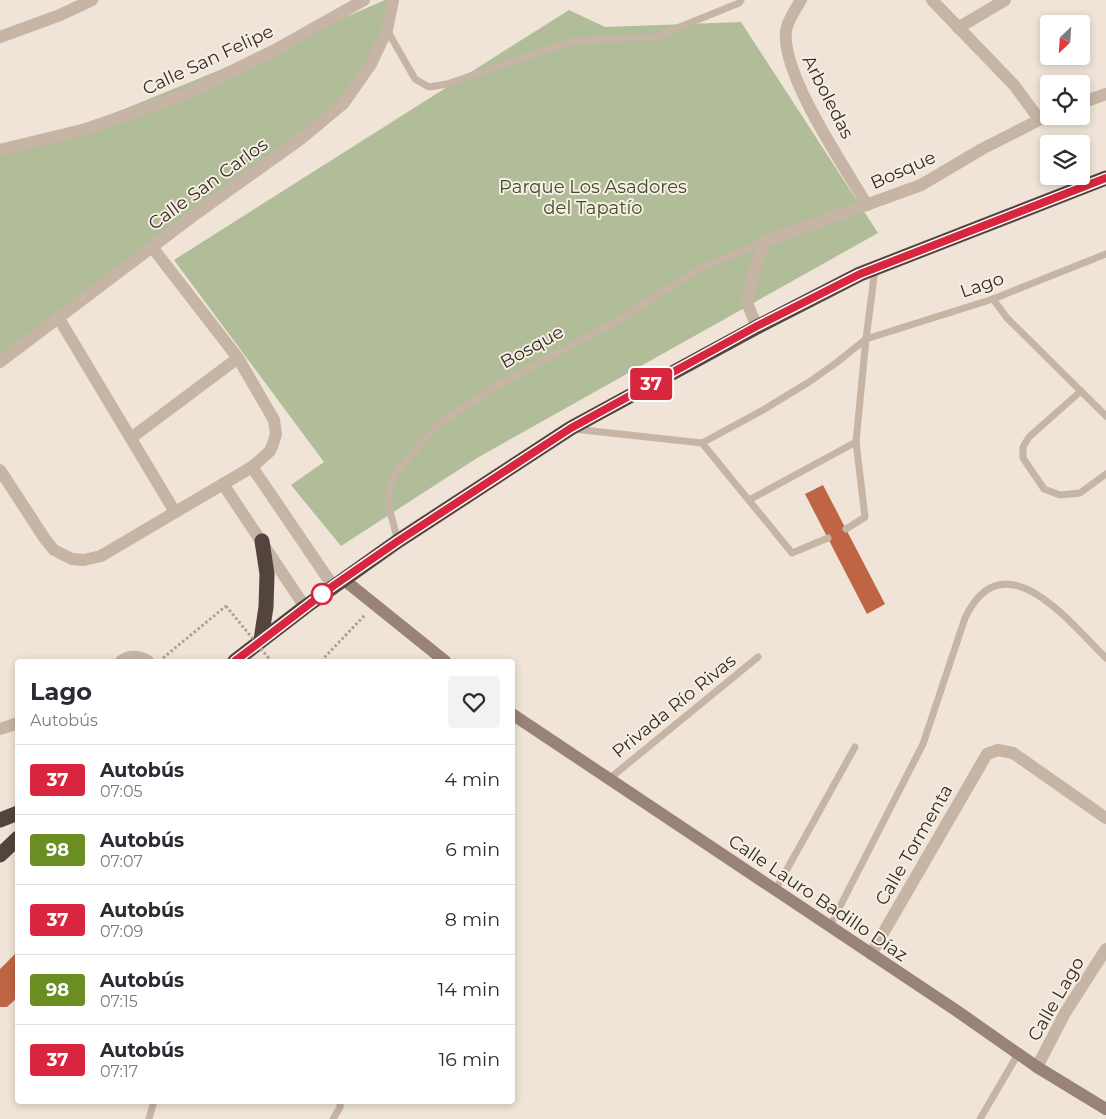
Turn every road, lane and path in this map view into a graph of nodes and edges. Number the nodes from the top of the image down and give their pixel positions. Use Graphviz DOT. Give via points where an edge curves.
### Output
graph roads {
  1 [pos="92,0"];
  2 [pos="364,0"];
  3 [pos="394,0"];
  4 [pos="741,0"];
  5 [pos="801,0"];
  6 [pos="932,0"];
  7 [pos="1006,0"];
  8 [pos="958,28"];
  9 [pos="387,30"];
  10 [pos="0,37"];
  11 [pos="1106,94"];
  12 [pos="1090,100"];
  13 [pos="1040,113"];
  14 [pos="1040,119"];
  15 [pos="0,150"];
  16 [pos="1106,178"];
  17 [pos="867,205"];
  18 [pos="764,242"];
  19 [pos="152,247"];
  20 [pos="1106,254"];
  21 [pos="876,268"];
  22 [pos="993,299"];
  23 [pos="58,317"];
  24 [pos="757,326"];
  25 [pos="866,338"];
  26 [pos="238,358"];
  27 [pos="0,362"];
  28 [pos="1081,392"];
  29 [pos="1106,416"];
  30 [pos="571,428"];
  31 [pos="131,438"];
  32 [pos="856,442"];
  33 [pos="702,444"];
  34 [pos="252,467"];
  35 [pos="1106,474"];
  36 [pos="2,478"];
  37 [pos="224,484"];
  38 [pos="749,500"];
  39 [pos="175,512"];
  40 [pos="846,529"];
  41 [pos="828,538"];
  42 [pos="262,541"];
  43 [pos="398,541"];
  44 [pos="338,583"];
  45 [pos="374,605"];
  46 [pos="305,607"];
  47 [pos="261,640"];
  48 [pos="758,657"];
  49 [pos="1106,658"];
  50 [pos="124,659"];
  51 [pos="144,659"];
  52 [pos="161,659"];
  53 [pos="237,659"];
  54 [pos="269,659"];
  55 [pos="324,659"];
  56 [pos="442,659"];
  57 [pos="515,716"];
  58 [pos="15,724"];
  59 [pos="0,729"];
  60 [pos="855,747"];
  61 [pos="609,779"];
  62 [pos="15,814"];
  63 [pos="1106,818"];
  64 [pos="0,820"];
  65 [pos="15,841"];
  66 [pos="0,855"];
  67 [pos="776,889"];
  68 [pos="830,926"];
  69 [pos="1106,949"];
  70 [pos="871,954"];
  71 [pos="1018,1054"];
  72 [pos="1037,1067"];
  73 [pos="153,1104"];
  74 [pos="340,1104"];
  75 [pos="1106,1109"];
  76 [pos="149,1119"];
  77 [pos="333,1119"];
  78 [pos="980,1119"];
  1 -- 10 [label="street"];
  2 -- 15 [label="street, Calle San Felipe" via="276,50 181,96 86,129"];
  3 -- 9 [label="street, Calle San Carlos"];
  4 -- 9 [label="lane" via="656,37 573,41 447,84 429,87 414,79"];
  5 -- 17 [label="street, Arboledas" via="786,30 788,56 811,110"];
  6 -- 8 [label="street"];
  7 -- 8 [label="street"];
  8 -- 13 [label="street"];
  9 -- 19 [label="street, Calle San Carlos" via="371,64 343,104 302,138"];
  11 -- 12 [label="street"];
  14 -- 17 [label="street, Bosque" via="921,184"];
  16 -- 21 [label="highway"];
  17 -- 18 [label="street, Bosque"];
  18 -- 24 [label="street" via="747,303"];
  18 -- 43 [label="lane, Bosque" via="702,268 617,321 495,387 440,423 395,473 388,504"];
  19 -- 23 [label="street, Calle San Carlos"];
  19 -- 26 [label="street"];
  20 -- 22 [label="lane, Lago"];
  21 -- 24 [label="highway"];
  21 -- 25 [label="lane"];
  22 -- 25 [label="lane, Lago"];
  22 -- 28 [label="lane" via="1007,318"];
  23 -- 27 [label="street, Calle San Carlos"];
  23 -- 31 [label="street"];
  24 -- 30 [label="highway"];
  25 -- 32 [label="lane"];
  25 -- 33 [label="lane" via="809,382"];
  26 -- 31 [label="street"];
  26 -- 34 [label="street" via="275,427 270,451"];
  28 -- 29 [label="lane"];
  28 -- 35 [label="lane" via="1029,437 1023,447 1023,458 1044,489 1060,495 1080,493"];
  30 -- 33 [label="lane"];
  30 -- 43 [label="highway"];
  31 -- 39 [label="street"];
  32 -- 38 [label="lane"];
  32 -- 40 [label="lane" via="865,517"];
  33 -- 38 [label="lane"];
  34 -- 37 [label="street"];
  34 -- 44 [label="street"];
  36 -- 39 [label="street" via="54,550 72,559 100,556"];
  37 -- 39 [label="street"];
  37 -- 42 [label="street"];
  38 -- 41 [label="lane" via="792,553"];
  42 -- 46 [label="street"];
  42 -- 47 [label="highway" via="266,608"];
  43 -- 44 [label="highway"];
  44 -- 45 [label="street"];
  44 -- 46 [label="highway"];
  45 -- 55 [label="path"];
  45 -- 56 [label="street"];
  46 -- 47 [label="highway"];
  47 -- 53 [label="highway"];
  48 -- 61 [label="lane, Privada Río Rivas"];
  49 -- 68 [label="lane" via="1049,602 1022,586 995,585 978,597 969,610 923,744"];
  50 -- 51 [label="street"];
  52 -- 54 [label="path, bridge" via="226,606"];
  57 -- 61 [label="street, Calle Lauro Badillo Díaz"];
  58 -- 59 [label="street"];
  60 -- 67 [label="lane"];
  61 -- 67 [label="street, Calle Lauro Badillo Díaz"];
  62 -- 64 [label="highway"];
  63 -- 70 [label="street, Calle Tormenta" via="1013,753 998,750 987,754"];
  65 -- 66 [label="highway"];
  67 -- 68 [label="street, Calle Lauro Badillo Díaz"];
  68 -- 70 [label="street, Calle Lauro Badillo Díaz"];
  69 -- 72 [label="street, Calle Lago" via="1065,1013"];
  70 -- 71 [label="street, Calle Lauro Badillo Díaz"];
  71 -- 72 [label="street, Calle Lauro Badillo Díaz"];
  71 -- 78 [label="lane"];
  72 -- 75 [label="street, Calle Lauro Badillo Díaz"];
  73 -- 76 [label="lane"];
  74 -- 77 [label="lane"];
}
